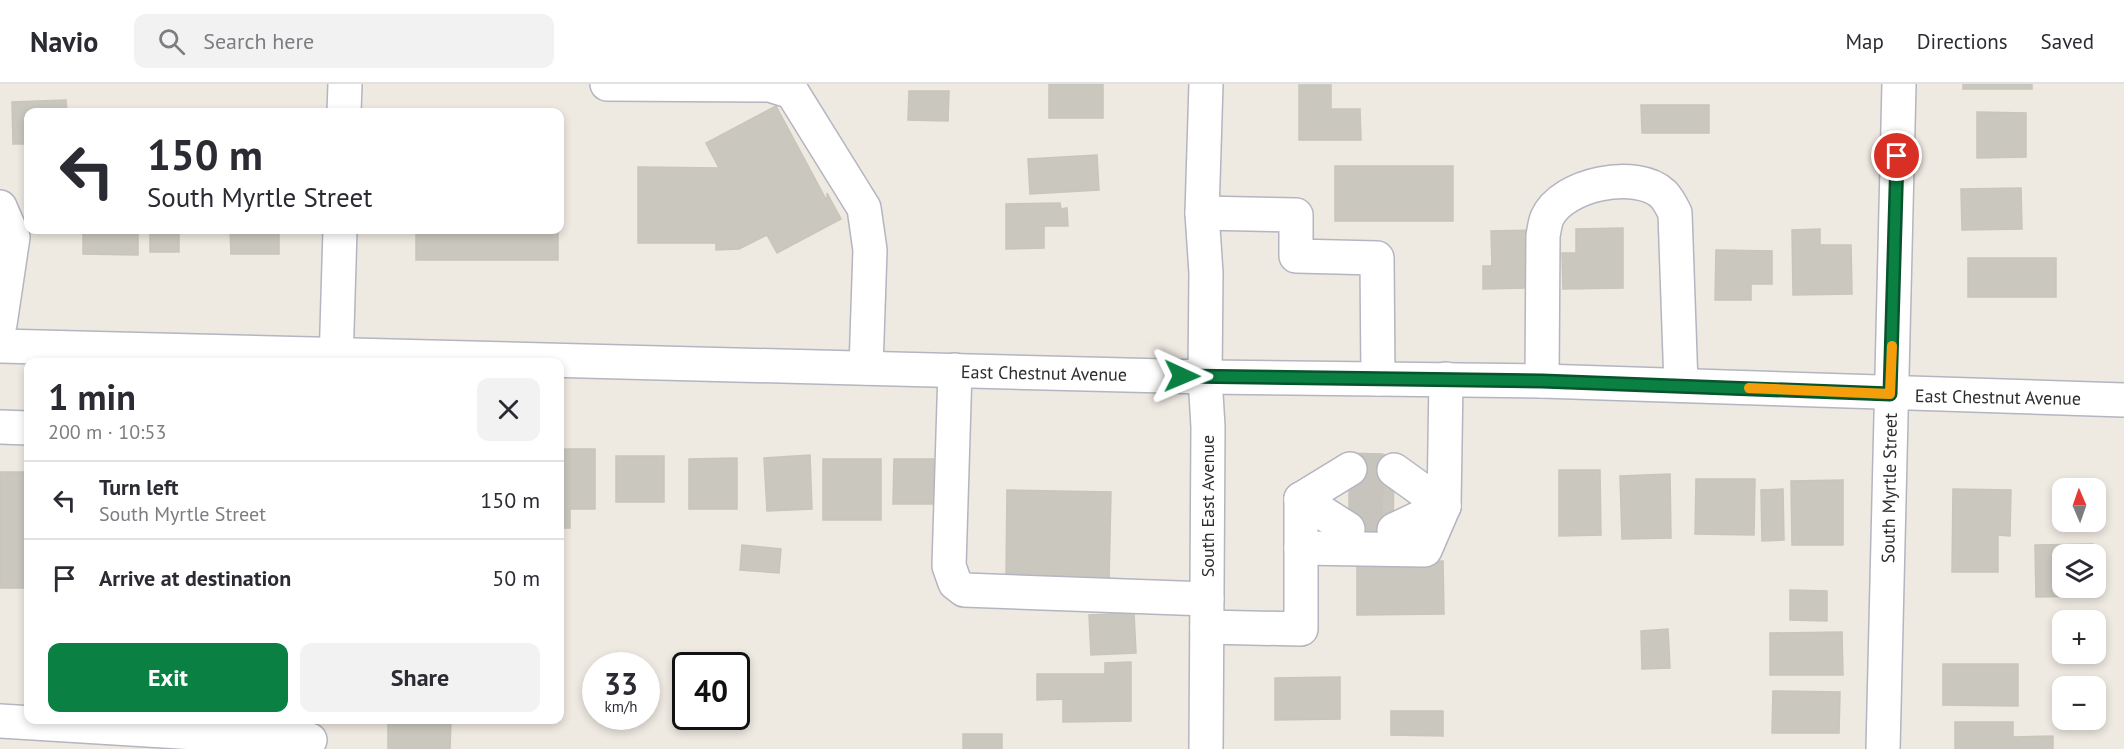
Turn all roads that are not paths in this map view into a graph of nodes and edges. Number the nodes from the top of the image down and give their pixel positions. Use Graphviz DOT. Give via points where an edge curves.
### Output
graph roads {
  1 [pos="345,84"];
  2 [pos="607,84"];
  3 [pos="1206,84"];
  4 [pos="1899,84"];
  5 [pos="344,108"];
  6 [pos="0,207"];
  7 [pos="1202,213"];
  8 [pos="340,234"];
  9 [pos="0,324"];
  10 [pos="0,346"];
  11 [pos="144,357"];
  12 [pos="240,358"];
  13 [pos="336,358"];
  14 [pos="564,363"];
  15 [pos="866,368"];
  16 [pos="955,370"];
  17 [pos="1205,377"];
  18 [pos="1378,379"];
  19 [pos="1446,380"];
  20 [pos="1542,381"];
  21 [pos="1681,385"];
  22 [pos="1890,394"];
  23 [pos="2124,400"];
  24 [pos="0,427"];
  25 [pos="24,428"];
  26 [pos="1350,469"];
  27 [pos="1394,470"];
  28 [pos="1301,499"];
  29 [pos="1444,506"];
  30 [pos="1349,516"];
  31 [pos="1394,517"];
  32 [pos="1301,548"];
  33 [pos="1207,613"];
  34 [pos="0,722"];
  35 [pos="24,723"];
  36 [pos="38,724"];
  37 [pos="311,736"];
  38 [pos="1206,749"];
  39 [pos="1883,749"];
  1 -- 5 [label="street"];
  2 -- 15 [label="street" via="770,85 792,92 864,208 870,250"];
  3 -- 7 [label="street, South East Avenue"];
  4 -- 22 [label="street, South Myrtle Street"];
  6 -- 9 [label="street" via="13,237"];
  7 -- 17 [label="street, South East Avenue"];
  7 -- 18 [label="street" via="1296,214 1296,256 1377,258"];
  8 -- 13 [label="street"];
  10 -- 11 [label="street, East Chestnut Avenue"];
  11 -- 12 [label="street, East Chestnut Avenue"];
  14 -- 15 [label="street, East Chestnut Avenue"];
  15 -- 16 [label="street, East Chestnut Avenue"];
  16 -- 17 [label="street, East Chestnut Avenue"];
  16 -- 33 [label="street" via="949,566 955,583 964,590 1096,594"];
  17 -- 18 [label="street, East Chestnut Avenue"];
  17 -- 33 [label="street, South East Avenue"];
  18 -- 19 [label="street, East Chestnut Avenue"];
  19 -- 20 [label="street, East Chestnut Avenue"];
  19 -- 29 [label="street"];
  20 -- 21 [label="street, East Chestnut Avenue"];
  20 -- 21 [label="street" via="1543,236 1547,217 1571,193 1594,185 1630,181 1662,193 1676,213"];
  21 -- 22 [label="street, East Chestnut Avenue"];
  22 -- 23 [label="street, East Chestnut Avenue"];
  22 -- 39 [label="street, South Myrtle Street"];
  24 -- 25 [label="street"];
  26 -- 28 [label="street"];
  27 -- 29 [label="street"];
  28 -- 30 [label="street"];
  28 -- 32 [label="street"];
  29 -- 31 [label="street"];
  29 -- 32 [label="street" via="1425,550"];
  32 -- 33 [label="street" via="1301,629"];
  33 -- 38 [label="street, South East Avenue"];
  34 -- 35 [label="street"];
  36 -- 37 [label="street"];
}
